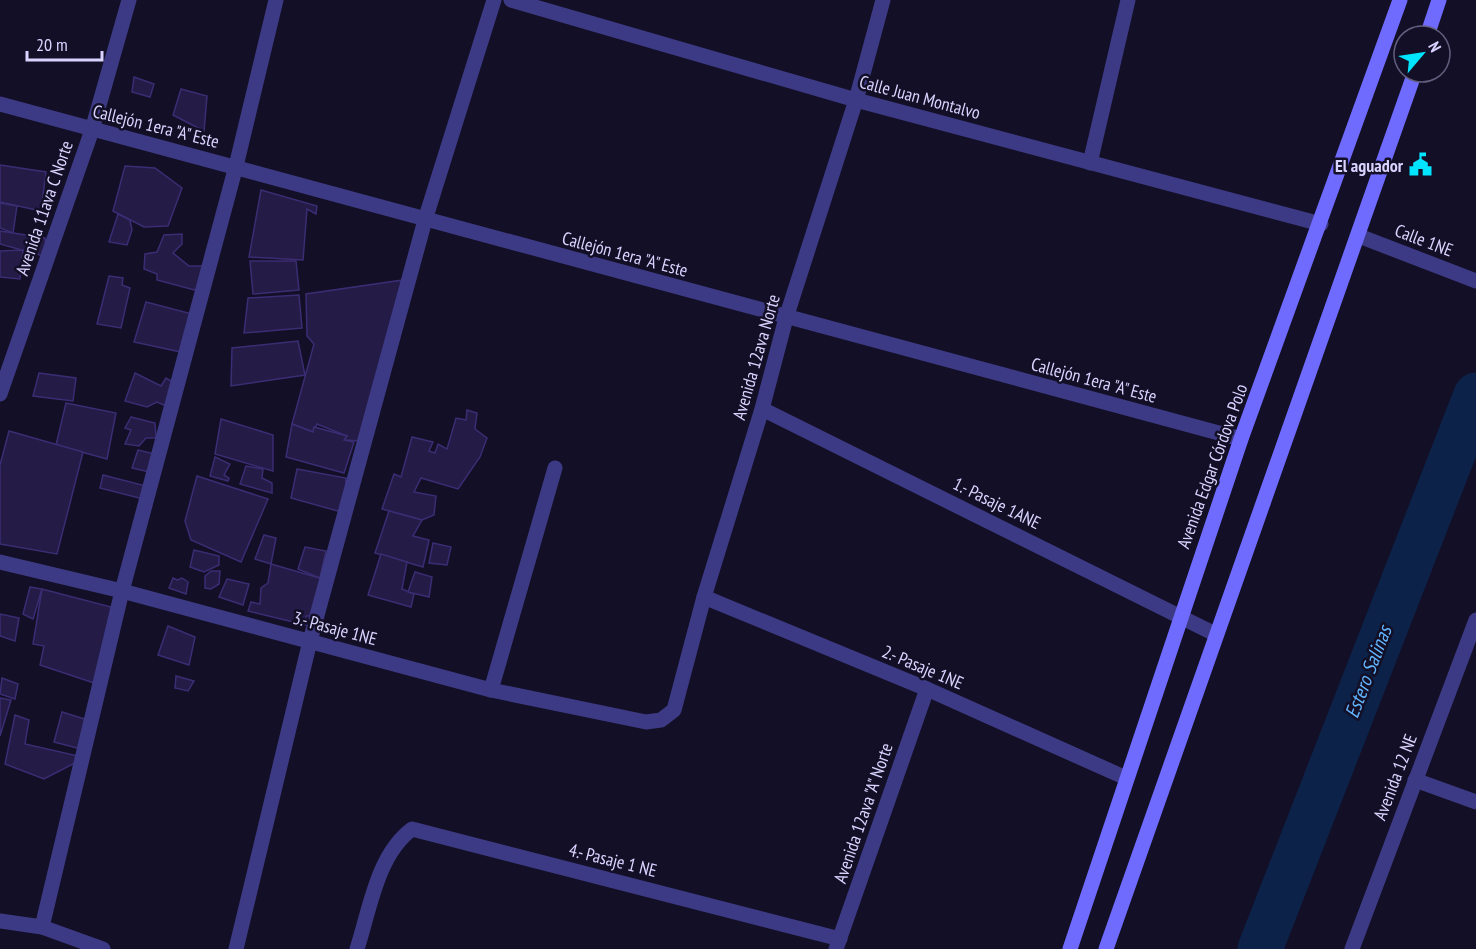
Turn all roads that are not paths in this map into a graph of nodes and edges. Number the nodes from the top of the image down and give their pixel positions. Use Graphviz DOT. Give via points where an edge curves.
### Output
graph roads {
  1 [pos="129,0"];
  2 [pos="276,0"];
  3 [pos="494,0"];
  4 [pos="511,0"];
  5 [pos="883,0"];
  6 [pos="1128,0"];
  7 [pos="1400,0"];
  8 [pos="1439,0"];
  9 [pos="542,4"];
  10 [pos="1431,24"];
  11 [pos="1411,84"];
  12 [pos="856,100"];
  13 [pos="0,104"];
  14 [pos="92,130"];
  15 [pos="1090,163"];
  16 [pos="236,166"];
  17 [pos="425,220"];
  18 [pos="1321,224"];
  19 [pos="1359,236"];
  20 [pos="1476,281"];
  21 [pos="786,318"];
  22 [pos="0,394"];
  23 [pos="762,409"];
  24 [pos="1241,439"];
  25 [pos="555,468"];
  26 [pos="0,562"];
  27 [pos="122,591"];
  28 [pos="704,597"];
  29 [pos="1180,615"];
  30 [pos="1476,620"];
  31 [pos="1215,634"];
  32 [pos="310,641"];
  33 [pos="927,689"];
  34 [pos="491,690"];
  35 [pos="662,720"];
  36 [pos="1126,778"];
  37 [pos="1415,780"];
  38 [pos="1476,802"];
  39 [pos="0,921"];
  40 [pos="42,927"];
  41 [pos="838,944"];
  42 [pos="103,949"];
  43 [pos="236,949"];
  44 [pos="357,949"];
  45 [pos="1070,949"];
  46 [pos="1106,949"];
  47 [pos="1352,949"];
  1 -- 14 [label="street, Avenida 11ava C Norte"];
  2 -- 16 [label="street"];
  3 -- 17 [label="street"];
  4 -- 9 [label="street, Calle Juan Montalvo"];
  5 -- 12 [label="street, Avenida 12ava Norte"];
  6 -- 15 [label="street"];
  7 -- 18 [label="main road, Avenida Edgar Córdova Polo"];
  8 -- 10 [label="main road"];
  9 -- 12 [label="street, Calle Juan Montalvo"];
  11 -- 19 [label="main road"];
  12 -- 15 [label="street, Calle Juan Montalvo"];
  12 -- 21 [label="street, Avenida 12ava Norte"];
  13 -- 14 [label="street, Callejón 1era \"A\" Este"];
  14 -- 16 [label="street, Callejón 1era \"A\" Este"];
  14 -- 22 [label="street, Avenida 11ava C Norte"];
  15 -- 18 [label="street, Calle Juan Montalvo"];
  16 -- 17 [label="street, Callejón 1era \"A\" Este"];
  16 -- 27 [label="street"];
  17 -- 21 [label="street, Callejón 1era \"A\" Este"];
  17 -- 32 [label="street"];
  18 -- 24 [label="main road, Avenida Edgar Córdova Polo"];
  19 -- 20 [label="street, Calle 1NE"];
  19 -- 31 [label="main road"];
  21 -- 23 [label="street, Avenida 12ava Norte"];
  21 -- 24 [label="street, Callejón 1era \"A\" Este"];
  23 -- 28 [label="street, Avenida 12ava Norte"];
  23 -- 29 [label="street, 1.- Pasaje 1ANE"];
  24 -- 29 [label="main road, Avenida Edgar Córdova Polo"];
  25 -- 34 [label="street"];
  26 -- 27 [label="street, 3.- Pasaje 1NE"];
  27 -- 32 [label="street, 3.- Pasaje 1NE"];
  27 -- 40 [label="street"];
  28 -- 33 [label="street, 2.- Pasaje 1NE"];
  28 -- 35 [label="street, Avenida 12ava Norte" via="674,710"];
  29 -- 31 [label="street, 1.- Pasaje 1ANE"];
  29 -- 36 [label="main road, Avenida Edgar Córdova Polo"];
  30 -- 37 [label="street, Avenida 12 NE"];
  31 -- 46 [label="main road"];
  32 -- 34 [label="street, 3.- Pasaje 1NE"];
  32 -- 43 [label="street"];
  33 -- 36 [label="street, 2.- Pasaje 1NE"];
  33 -- 41 [label="street, Avenida 12ava \"A\" Norte"];
  34 -- 35 [label="street, 3.- Pasaje 1NE" via="646,722"];
  36 -- 45 [label="main road, Avenida Edgar Córdova Polo"];
  37 -- 38 [label="street"];
  37 -- 47 [label="street, Avenida 12 NE"];
  39 -- 40 [label="street"];
  40 -- 42 [label="street"];
  41 -- 44 [label="street, 4.- Pasaje 1 NE" via="412,829 398,839 387,855"];
}
